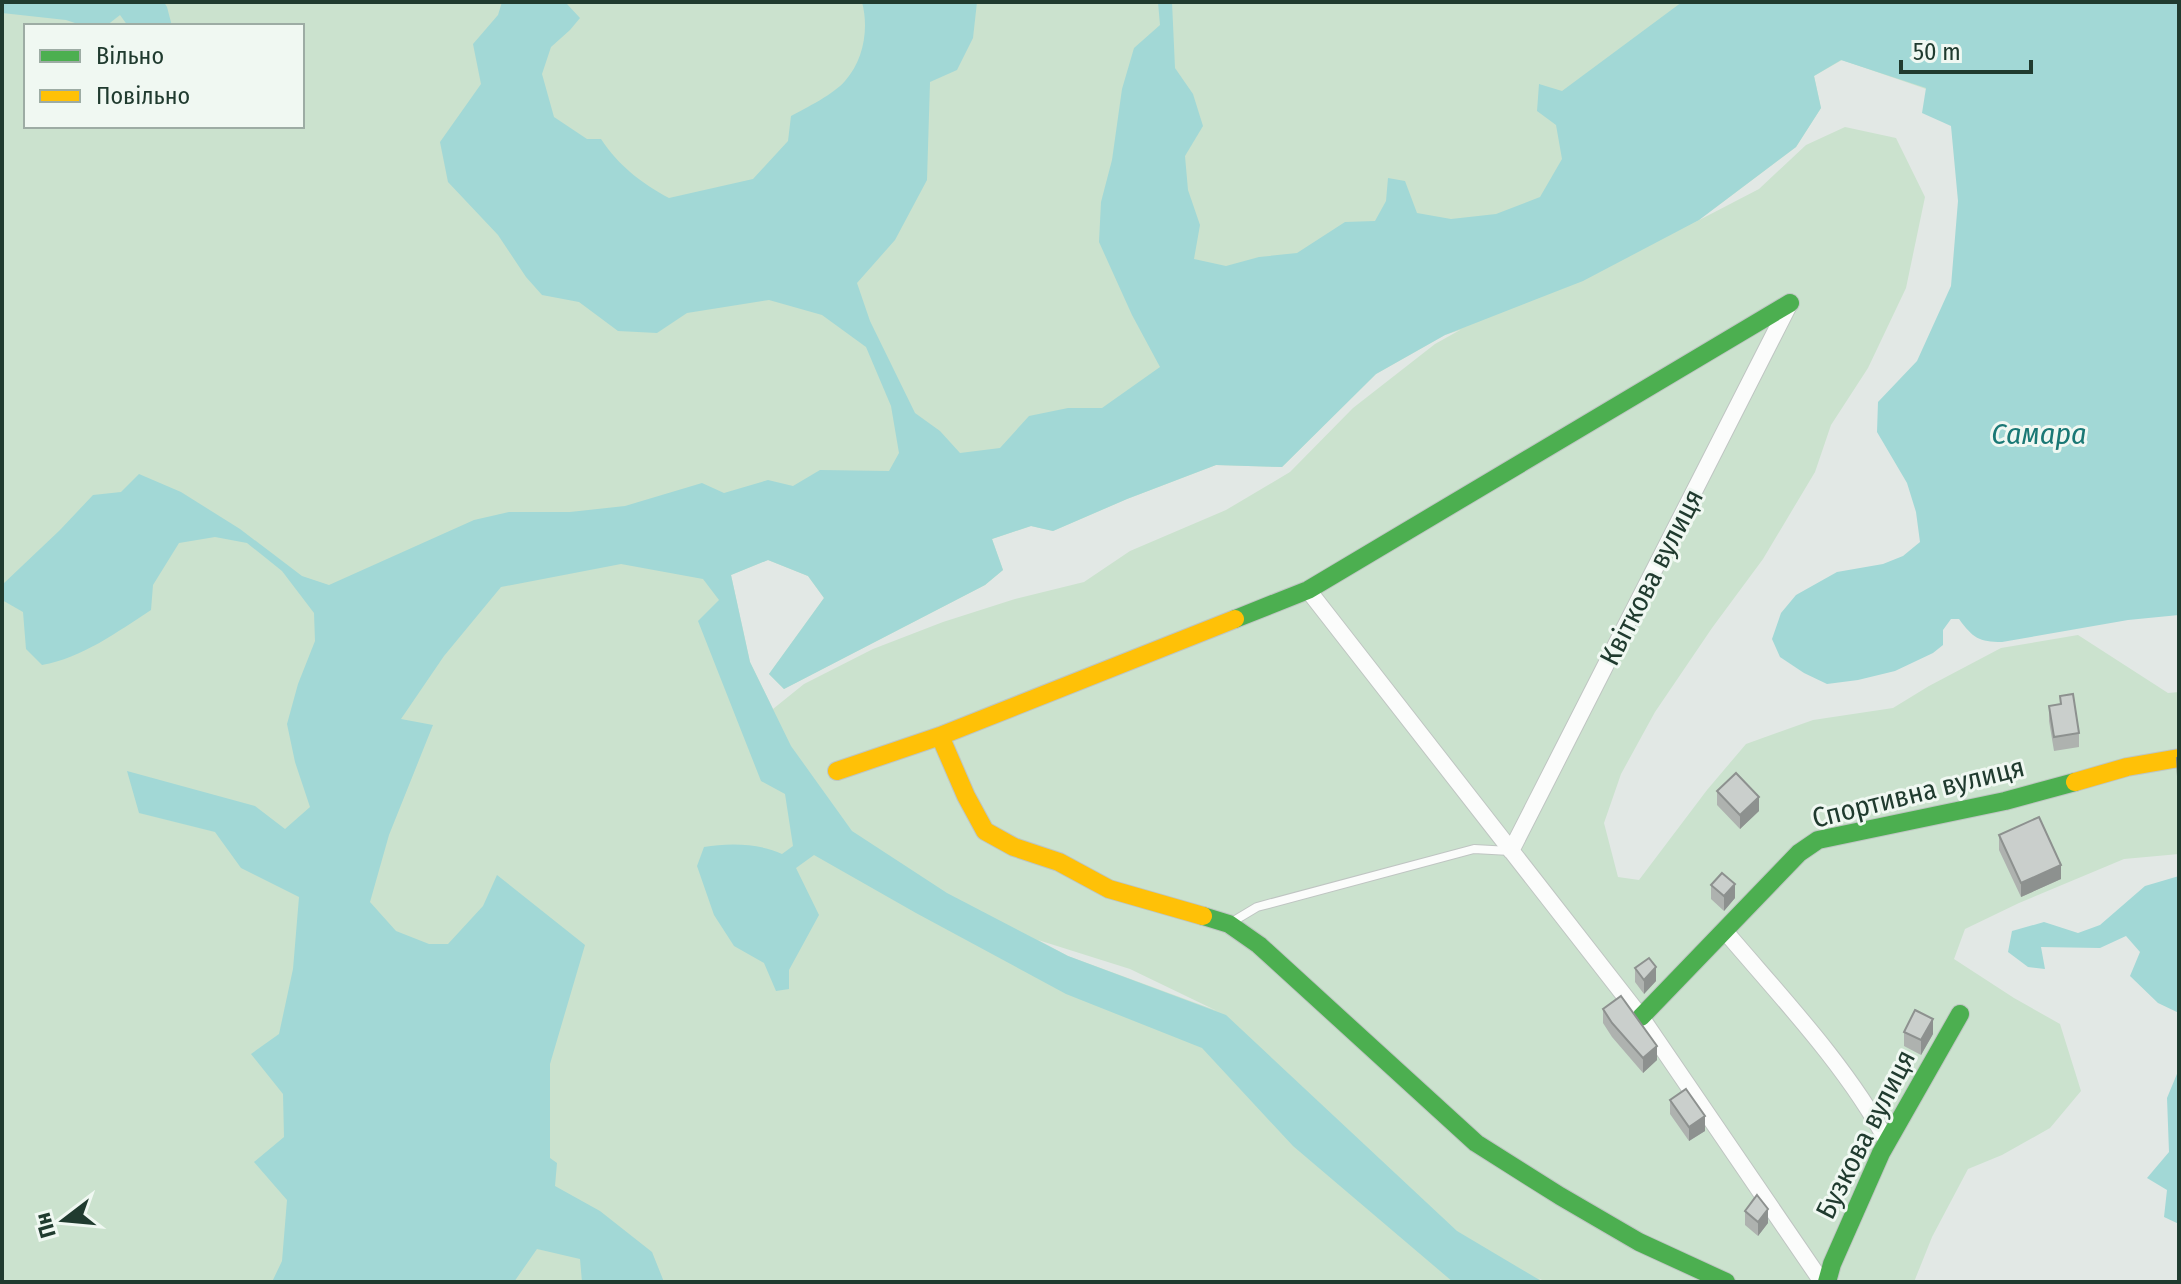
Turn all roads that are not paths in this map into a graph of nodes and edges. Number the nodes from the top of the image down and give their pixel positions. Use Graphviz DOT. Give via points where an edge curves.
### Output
graph roads {
  1 [pos="1790,303"];
  2 [pos="1308,590"];
  3 [pos="940,736"];
  4 [pos="2179,758"];
  5 [pos="837,771"];
  6 [pos="1511,851"];
  7 [pos="1229,924"];
  8 [pos="1724,930"];
  9 [pos="1960,1014"];
  10 [pos="1641,1017"];
  11 [pos="1887,1141"];
  12 [pos="1726,1282"];
  13 [pos="1825,1282"];
  1 -- 2 [label="street"];
  1 -- 6 [label="street, Квіткова вулиця"];
  2 -- 3 [label="street"];
  2 -- 6 [label="street"];
  3 -- 5 [label="street"];
  3 -- 7 [label="street" via="985,831 1109,889"];
  4 -- 8 [label="street, Спортивна вулиця" via="1818,840"];
  6 -- 7 [label="lane" via="1474,849 1257,907"];
  6 -- 10 [label="street"];
  7 -- 12 [label="street" via="1259,945 1476,1143 1639,1242"];
  8 -- 10 [label="street, Спортивна вулиця"];
  8 -- 11 [label="street" via="1870,1109"];
  9 -- 11 [label="street, Бузкова вулиця"];
  10 -- 13 [label="street"];
  11 -- 13 [label="street, Бузкова вулиця"];
}
